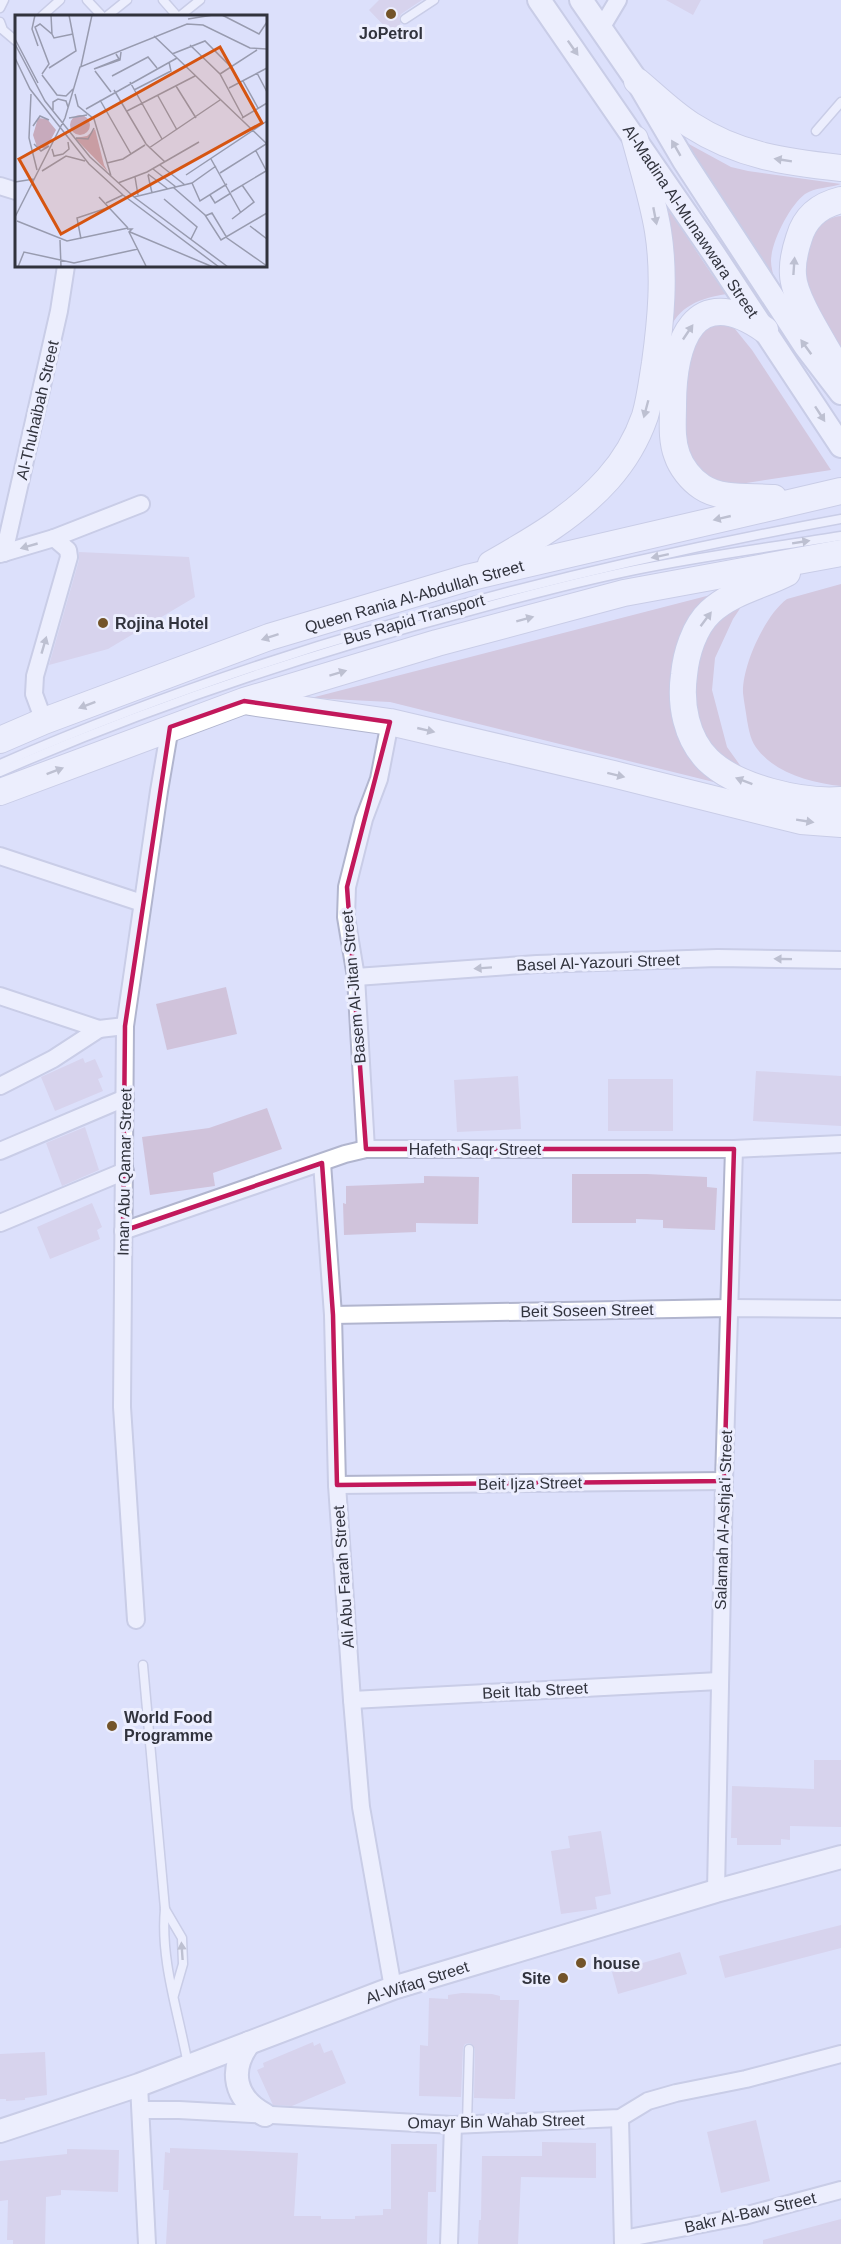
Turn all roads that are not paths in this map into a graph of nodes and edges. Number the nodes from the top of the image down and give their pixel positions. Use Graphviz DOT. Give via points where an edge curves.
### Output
graph roads {
  1 [pos="4,0"];
  2 [pos="60,0"];
  3 [pos="87,0"];
  4 [pos="127,0"];
  5 [pos="163,0"];
  6 [pos="200,0"];
  7 [pos="434,0"];
  8 [pos="539,0"];
  9 [pos="581,0"];
  10 [pos="618,0"];
  11 [pos="0,8"];
  12 [pos="43,15"];
  13 [pos="101,15"];
  14 [pos="109,15"];
  15 [pos="177,15"];
  16 [pos="179,15"];
  17 [pos="405,19"];
  18 [pos="0,22"];
  19 [pos="600,30"];
  20 [pos="15,39"];
  21 [pos="637,81"];
  22 [pos="841,102"];
  23 [pos="816,131"];
  24 [pos="635,139"];
  25 [pos="841,168"];
  26 [pos="0,186"];
  27 [pos="15,191"];
  28 [pos="841,200"];
  29 [pos="66,267"];
  30 [pos="765,330"];
  31 [pos="841,375"];
  32 [pos="841,393"];
  33 [pos="840,445"];
  34 [pos="841,491"];
  35 [pos="801,500"];
  36 [pos="141,504"];
  37 [pos="841,519"];
  38 [pos="841,536"];
  39 [pos="54,538"];
  40 [pos="2,554"];
  41 [pos="832,554"];
  42 [pos="467,578"];
  43 [pos="244,701"];
  44 [pos="44,721"];
  45 [pos="390,722"];
  46 [pos="170,727"];
  47 [pos="0,740"];
  48 [pos="0,764"];
  49 [pos="0,772"];
  50 [pos="0,792"];
  51 [pos="841,800"];
  52 [pos="841,824"];
  53 [pos="0,856"];
  54 [pos="142,903"];
  55 [pos="841,960"];
  56 [pos="356,977"];
  57 [pos="0,996"];
  58 [pos="125,1026"];
  59 [pos="99,1029"];
  60 [pos="0,1086"];
  61 [pos="125,1098"];
  62 [pos="841,1144"];
  63 [pos="366,1149"];
  64 [pos="734,1149"];
  65 [pos="0,1151"];
  66 [pos="322,1163"];
  67 [pos="125,1171"];
  68 [pos="0,1223"];
  69 [pos="123,1231"];
  70 [pos="729,1308"];
  71 [pos="841,1309"];
  72 [pos="333,1315"];
  73 [pos="724,1481"];
  74 [pos="337,1485"];
  75 [pos="136,1620"];
  76 [pos="143,1665"];
  77 [pos="719,1681"];
  78 [pos="352,1700"];
  79 [pos="841,1857"];
  80 [pos="716,1891"];
  81 [pos="165,1909"];
  82 [pos="393,1988"];
  83 [pos="174,1995"];
  84 [pos="249,2043"];
  85 [pos="469,2049"];
  86 [pos="841,2054"];
  87 [pos="188,2066"];
  88 [pos="139,2085"];
  89 [pos="141,2110"];
  90 [pos="265,2115"];
  91 [pos="620,2118"];
  92 [pos="460,2124"];
  93 [pos="0,2131"];
  94 [pos="841,2190"];
  95 [pos="623,2242"];
  96 [pos="147,2244"];
  97 [pos="449,2244"];
  1 -- 11 [label="lane"];
  2 -- 12 [label="lane"];
  3 -- 13 [label="lane"];
  4 -- 14 [label="lane"];
  5 -- 15 [label="lane"];
  6 -- 16 [label="lane"];
  7 -- 17 [label="lane"];
  8 -- 24 [label="main road, Al-Madina Al-Munawwara Street, one-way"];
  9 -- 19 [label="main road, Al-Madina Al-Munawwara Street"];
  10 -- 19 [label="street"];
  18 -- 20 [label="lane"];
  19 -- 21 [label="main road, Al-Madina Al-Munawwara Street"];
  25 -- 21 [label="main road, one-way" via="766,158 725,144 690,125"];
  32 -- 21 [label="main road, Al-Madina Al-Munawwara Street, one-way" via="805,346 684,161"];
  22 -- 23 [label="lane"];
  24 -- 30 [label="main road, Al-Madina Al-Munawwara Street"];
  24 -- 42 [label="main road, one-way" via="654,211 660,255 660,321 645,416 633,446 580,507 546,532"];
  26 -- 27 [label="street"];
  31 -- 28 [label="main road, one-way" via="804,307 793,275 796,247 806,222 830,202"];
  29 -- 40 [label="street, Al-Thuhaibah Street"];
  30 -- 33 [label="main road, Al-Madina Al-Munawwara Street, one-way"];
  35 -- 30 [label="main road, one-way" via="715,493 702,487 680,461 674,441 678,350 694,323 719,310 733,312"];
  34 -- 35 [label="main road, Queen Rania Al-Abdullah Street"];
  35 -- 42 [label="main road, Queen Rania Al-Abdullah Street, one-way"];
  36 -- 39 [label="street"];
  37 -- 48 [label="lane, Bus Rapid Transport, one-way" via="649,558 465,603 201,685"];
  49 -- 38 [label="lane, Bus Rapid Transport, one-way" via="235,681 388,633 637,569"];
  39 -- 40 [label="street, one-way"];
  44 -- 39 [label="street, one-way" via="34,694 35,676 69,556 68,550"];
  43 -- 41 [label="main road, one-way" via="624,593"];
  51 -- 41 [label="main road, one-way" via="774,793 730,776 708,760 692,738 683,710 682,687 695,634 710,612 741,592"];
  42 -- 44 [label="main road, Queen Rania Al-Abdullah Street, one-way" via="269,637"];
  43 -- 45 [label="main road"];
  43 -- 46 [label="main road"];
  44 -- 47 [label="main road, Queen Rania Al-Abdullah Street"];
  45 -- 52 [label="main road, one-way" via="801,821"];
  45 -- 56 [label="street, Basem Al-Jitan Street" via="379,779 364,819 347,887 346,917"];
  50 -- 46 [label="main road, one-way"];
  46 -- 54 [label="street, Iman Abu Qamar Street"];
  53 -- 54 [label="street"];
  54 -- 58 [label="street, Iman Abu Qamar Street"];
  55 -- 56 [label="street, Basel Al-Yazouri Street, one-way" via="718,958 537,964"];
  56 -- 63 [label="street, Basem Al-Jitan Street"];
  57 -- 59 [label="street"];
  58 -- 59 [label="street"];
  58 -- 61 [label="street, Iman Abu Qamar Street"];
  59 -- 60 [label="street" via="53,1059"];
  61 -- 65 [label="street"];
  61 -- 67 [label="street, Iman Abu Qamar Street"];
  62 -- 64 [label="street, Hafeth Saqr Street"];
  63 -- 64 [label="street, Hafeth Saqr Street"];
  63 -- 66 [label="street, Hafeth Saqr Street"];
  64 -- 70 [label="street, Salamah Al-Ashja'i Street"];
  66 -- 69 [label="street, Hafeth Saqr Street"];
  66 -- 72 [label="street, Ali Abu Farah Street"];
  67 -- 68 [label="street"];
  67 -- 69 [label="street, Iman Abu Qamar Street"];
  69 -- 75 [label="street, Iman Abu Qamar Street" via="122,1407"];
  70 -- 71 [label="street, Beit Soseen Street"];
  70 -- 72 [label="street, Beit Soseen Street"];
  70 -- 73 [label="street, Salamah Al-Ashja'i Street"];
  72 -- 74 [label="street, Ali Abu Farah Street"];
  73 -- 74 [label="street, Beit Ijza Street"];
  73 -- 77 [label="street, Salamah Al-Ashja'i Street"];
  74 -- 78 [label="street, Ali Abu Farah Street"];
  76 -- 81 [label="lane"];
  77 -- 78 [label="street, Beit Itab Street"];
  77 -- 80 [label="street, Salamah Al-Ashja'i Street"];
  78 -- 82 [label="street, Ali Abu Farah Street" via="361,1807"];
  79 -- 80 [label="main road, Al-Wifaq Street"];
  80 -- 82 [label="main road, Al-Wifaq Street"];
  81 -- 83 [label="lane" via="164,1935"];
  83 -- 81 [label="lane, one-way" via="183,1964 182,1938"];
  82 -- 84 [label="main road, Al-Wifaq Street"];
  83 -- 87 [label="lane"];
  84 -- 87 [label="main road, Al-Wifaq Street"];
  84 -- 90 [label="main road" via="238,2065 239,2090 254,2109"];
  85 -- 92 [label="lane"];
  86 -- 91 [label="street, Omayr Bin Wahab Street" via="648,2101"];
  87 -- 88 [label="main road, Al-Wifaq Street"];
  88 -- 89 [label="street"];
  88 -- 93 [label="main road, Al-Wifaq Street"];
  89 -- 90 [label="street, Omayr Bin Wahab Street"];
  89 -- 96 [label="street"];
  90 -- 92 [label="street, Omayr Bin Wahab Street"];
  91 -- 92 [label="street, Omayr Bin Wahab Street"];
  91 -- 95 [label="street"];
  92 -- 97 [label="street"];
  94 -- 95 [label="street, Bakr Al-Baw Street"];
}
